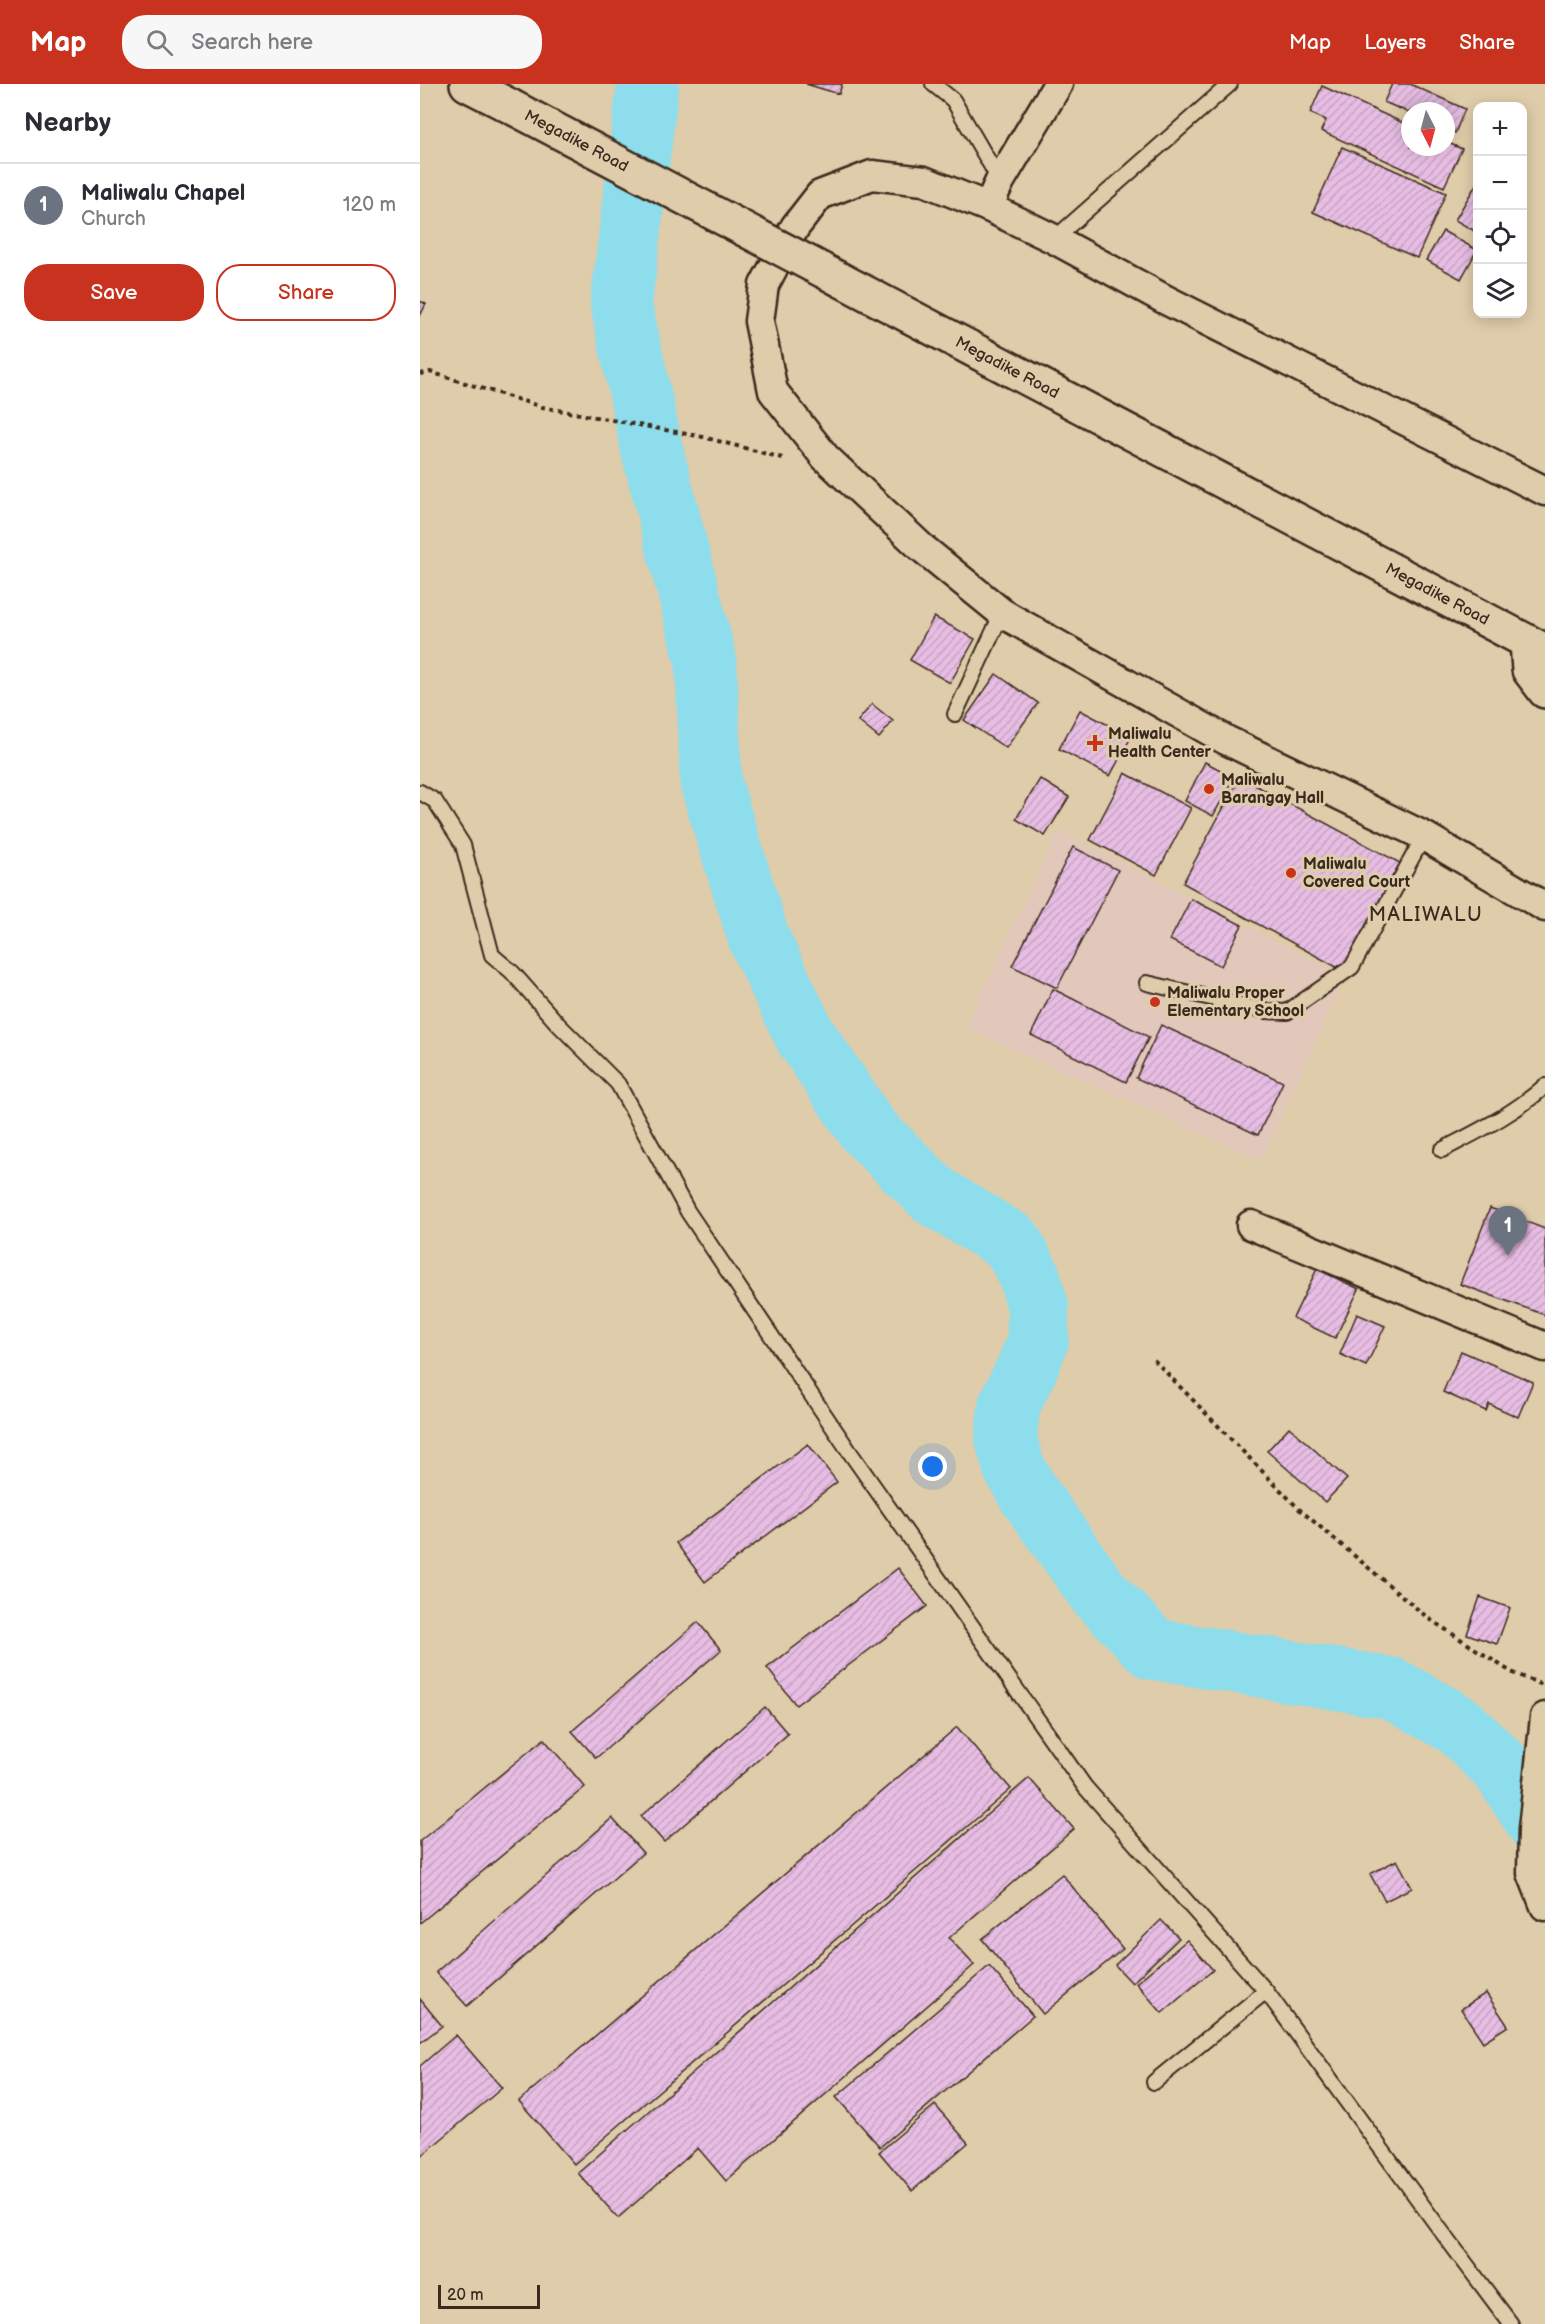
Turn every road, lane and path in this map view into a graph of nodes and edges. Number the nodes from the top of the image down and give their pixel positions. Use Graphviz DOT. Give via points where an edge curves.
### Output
graph roads {
  1 [pos="467,84"];
  2 [pos="933,84"];
  3 [pos="1058,84"];
  4 [pos="1230,84"];
  5 [pos="1000,181"];
  6 [pos="988,207"];
  7 [pos="1054,239"];
  8 [pos="420,374"];
  9 [pos="825,457"];
  10 [pos="1545,491"];
  11 [pos="1002,613"];
  12 [pos="1536,646"];
  13 [pos="1545,691"];
  14 [pos="955,714"];
  15 [pos="420,792"];
  16 [pos="1424,836"];
  17 [pos="1545,907"];
  18 [pos="1147,983"];
  19 [pos="1545,1086"];
  20 [pos="1442,1150"];
  21 [pos="1251,1224"];
  22 [pos="1545,1347"];
  23 [pos="1154,1360"];
  24 [pos="1545,1686"];
  25 [pos="1545,1717"];
  26 [pos="1545,1906"];
  27 [pos="1266,1991"];
  28 [pos="1154,2082"];
  29 [pos="1511,2324"];
  1 -- 12 [label="main road, Megadike Road, bridge"];
  2 -- 5 [label="lane" via="953,100"];
  3 -- 5 [label="street"];
  4 -- 7 [label="lane"];
  5 -- 6 [label="street"];
  6 -- 7 [label="street"];
  6 -- 9 [label="street" via="924,181 872,175 820,195 795,227 764,285 759,321 773,392"];
  7 -- 10 [label="street" via="1176,305"];
  8 -- 9 [label="path" via="430,372 542,407 704,437 778,458 801,461"];
  9 -- 11 [label="street" via="921,547"];
  11 -- 14 [label="lane"];
  11 -- 16 [label="street" via="1226,740"];
  12 -- 13 [label="main road" via="1529,670"];
  15 -- 27 [label="lane" via="435,801 463,845 492,955 618,1084 688,1212 1085,1787"];
  16 -- 17 [label="street"];
  16 -- 18 [label="lane" via="1352,967 1287,1012 1266,1011"];
  19 -- 20 [label="lane" via="1498,1121"];
  21 -- 22 [label="street"];
  23 -- 24 [label="path" via="1299,1509 1419,1611 1511,1672"];
  25 -- 26 [label="street" via="1532,1873"];
  27 -- 28 [label="lane"];
  27 -- 29 [label="lane"];
}
